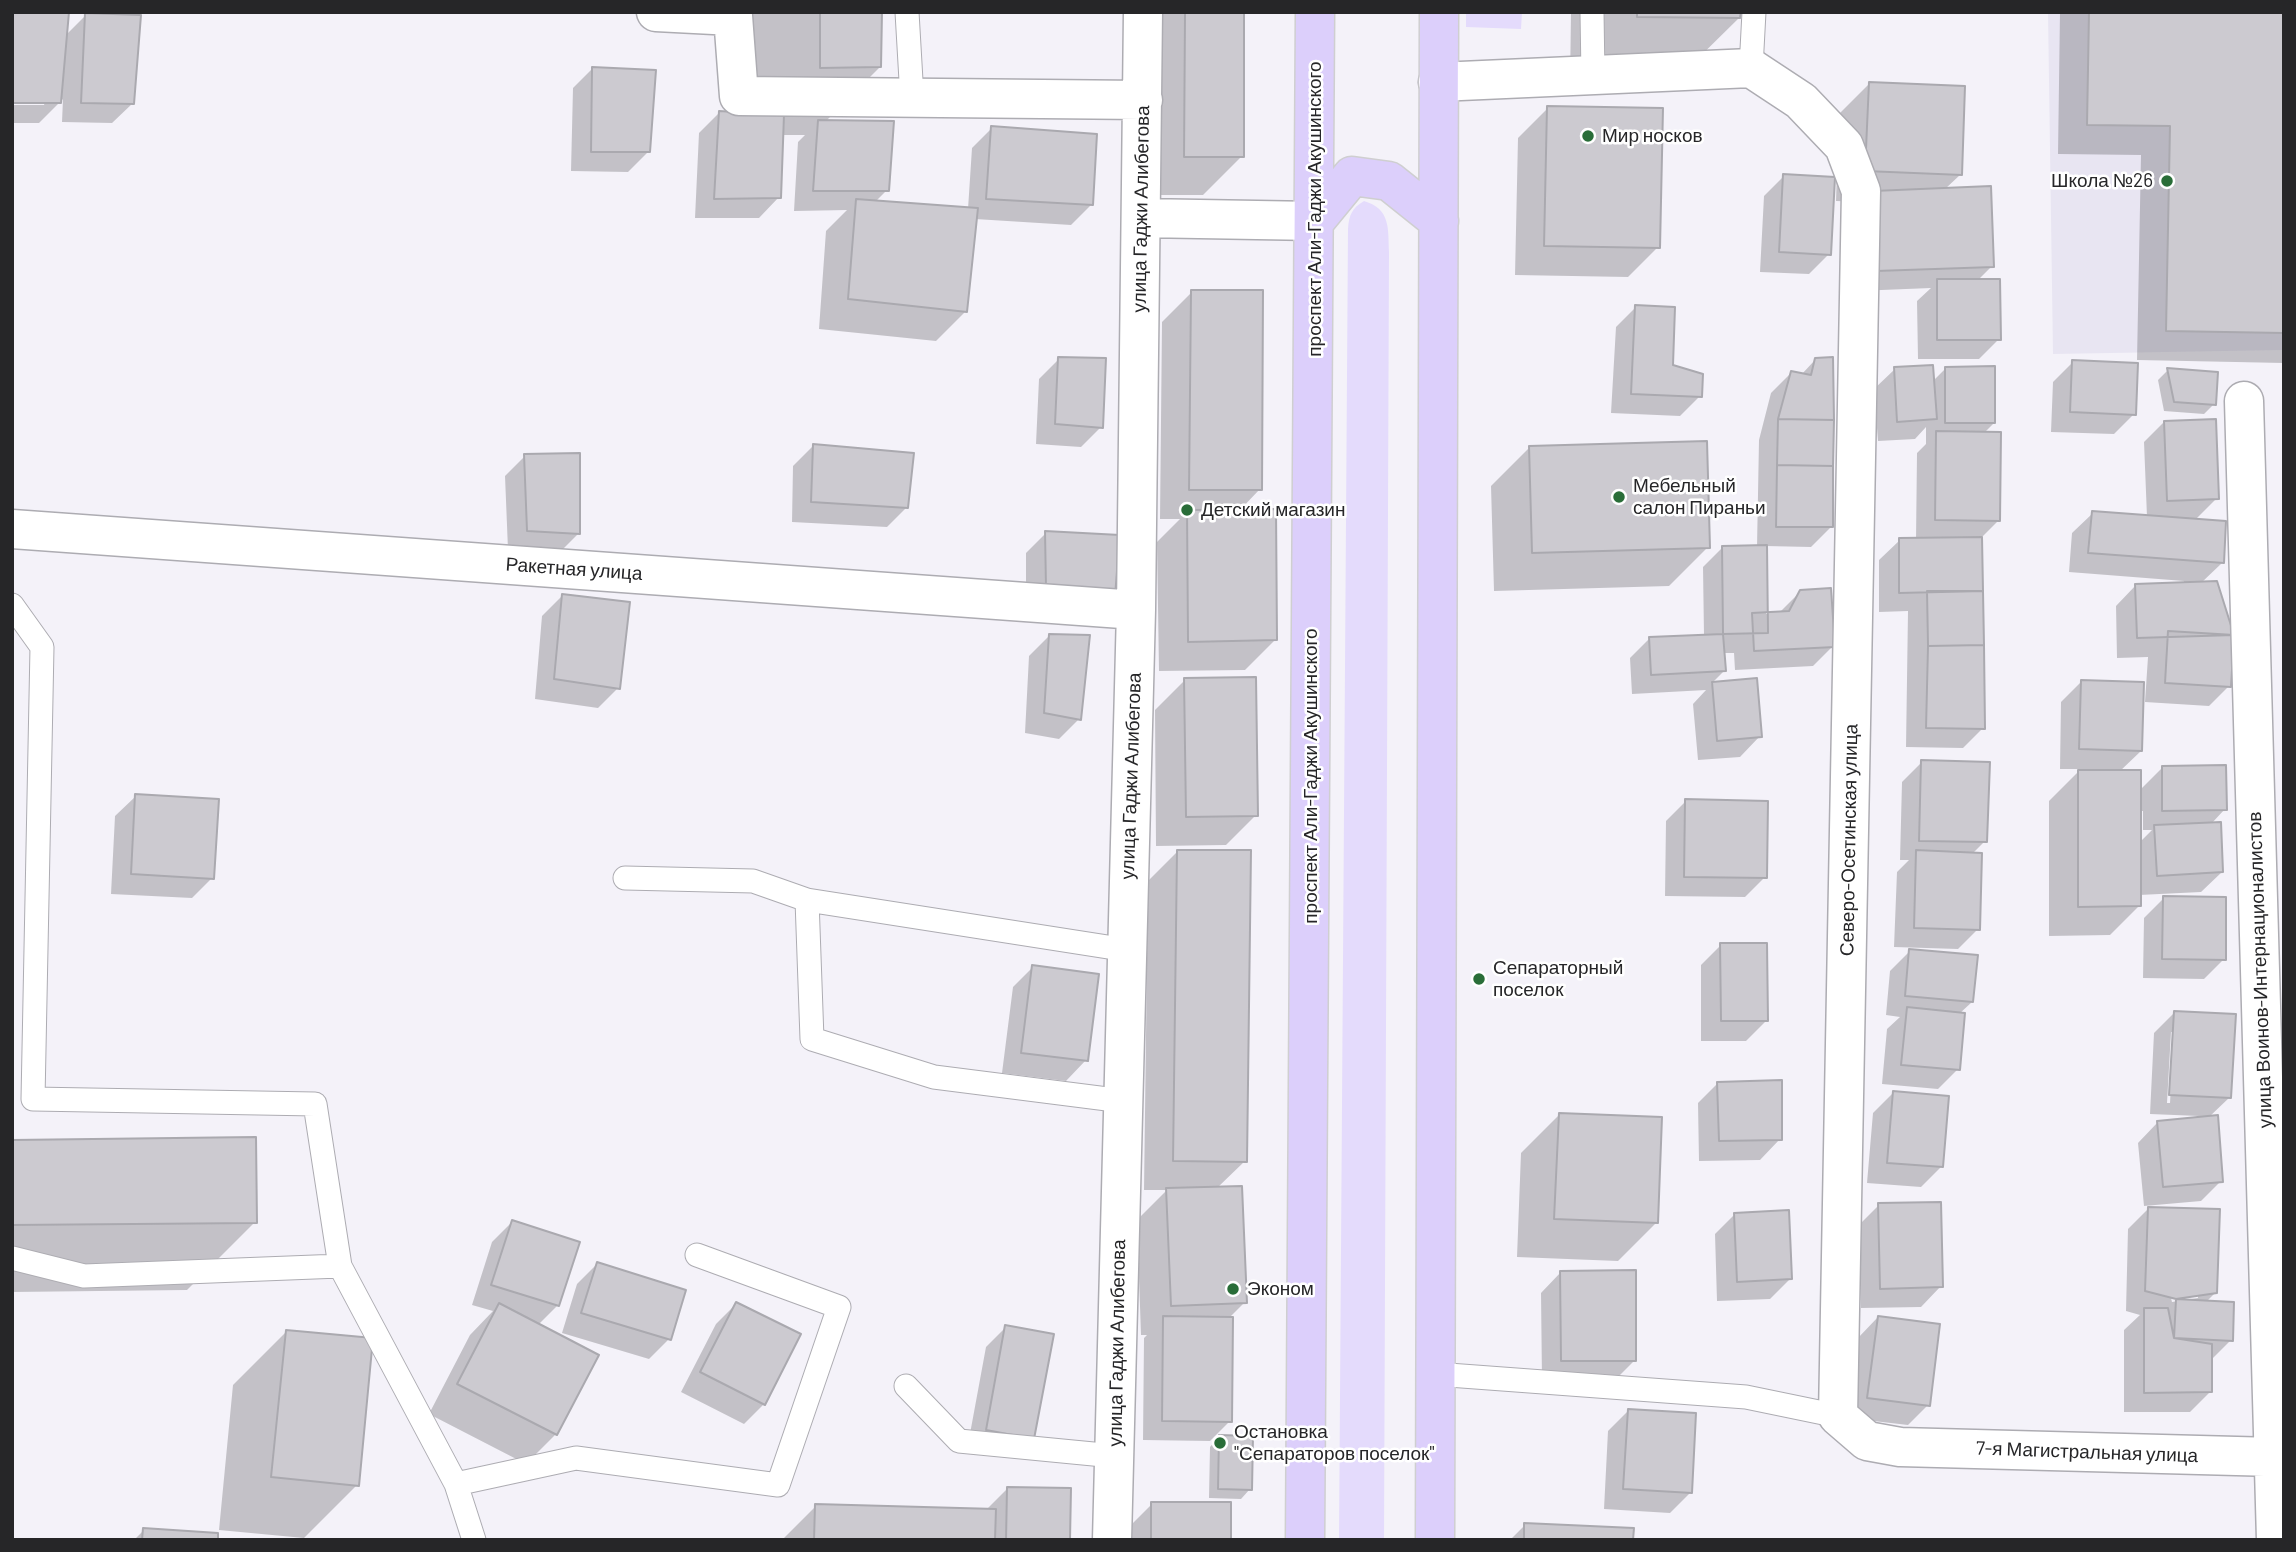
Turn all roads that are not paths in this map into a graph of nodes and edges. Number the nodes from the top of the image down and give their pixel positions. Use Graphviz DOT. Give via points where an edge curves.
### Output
graph roads {
  1 [pos="656,12"];
  2 [pos="907,12"];
  3 [pos="1143,12"];
  4 [pos="1315,12"];
  5 [pos="1439,12"];
  6 [pos="1592,12"];
  7 [pos="1754,12"];
  8 [pos="1751,68"];
  9 [pos="1593,76"];
  10 [pos="1438,82"];
  11 [pos="912,98"];
  12 [pos="1143,100"];
  13 [pos="1141,218"];
  14 [pos="1315,221"];
  15 [pos="1439,221"];
  16 [pos="2244,401"];
  17 [pos="12,529"];
  18 [pos="12,605"];
  19 [pos="1136,610"];
  20 [pos="625,878"];
  21 [pos="807,900"];
  22 [pos="1127,950"];
  23 [pos="1123,1101"];
  24 [pos="696,1255"];
  25 [pos="12,1258"];
  26 [pos="340,1266"];
  27 [pos="1435,1374"];
  28 [pos="906,1386"];
  29 [pos="1838,1416"];
  30 [pos="1114,1456"];
  31 [pos="2274,1457"];
  32 [pos="456,1484"];
  33 [pos="474,1540"];
  34 [pos="1112,1540"];
  35 [pos="1305,1540"];
  36 [pos="1435,1540"];
  37 [pos="2276,1540"];
  1 -- 11 [label="street" via="733,16 739,96"];
  2 -- 11 [label="lane"];
  3 -- 12 [label="street, улица Гаджи Алибегова"];
  4 -- 14 [label="main road, проспект Али-Гаджи Акушинского"];
  5 -- 10 [label="main road"];
  6 -- 9 [label="lane"];
  7 -- 8 [label="lane"];
  8 -- 9 [label="street"];
  8 -- 29 [label="street, Северо-Осетинская улица" via="1801,101 1843,145 1861,191"];
  9 -- 10 [label="street"];
  10 -- 15 [label="main road"];
  11 -- 12 [label="street"];
  12 -- 13 [label="street, улица Гаджи Алибегова"];
  13 -- 14 [label="street"];
  13 -- 19 [label="street, улица Гаджи Алибегова"];
  14 -- 15 [label="main road" via="1352,176 1389,181"];
  14 -- 35 [label="main road, проспект Али-Гаджи Акушинского"];
  15 -- 27 [label="main road"];
  16 -- 31 [label="street, улица Воинов-Интернационалистов"];
  17 -- 19 [label="street, Ракетная улица"];
  18 -- 26 [label="lane" via="42,647 33,1099 315,1104"];
  19 -- 22 [label="street, улица Гаджи Алибегова"];
  20 -- 21 [label="lane" via="753,881"];
  21 -- 22 [label="lane"];
  21 -- 23 [label="lane" via="813,1040 934,1077"];
  22 -- 23 [label="street, улица Гаджи Алибегова"];
  23 -- 30 [label="street, улица Гаджи Алибегова"];
  24 -- 32 [label="lane" via="839,1307 778,1485 576,1458"];
  25 -- 26 [label="lane" via="84,1276"];
  26 -- 32 [label="lane"];
  27 -- 29 [label="lane" via="1746,1396"];
  27 -- 36 [label="main road"];
  28 -- 30 [label="lane" via="959,1441"];
  29 -- 31 [label="street, 7-я Магистральная улица" via="1867,1441 1900,1447"];
  30 -- 34 [label="street, улица Гаджи Алибегова"];
  31 -- 37 [label="street, улица Воинов-Интернационалистов"];
  32 -- 33 [label="lane"];
}
